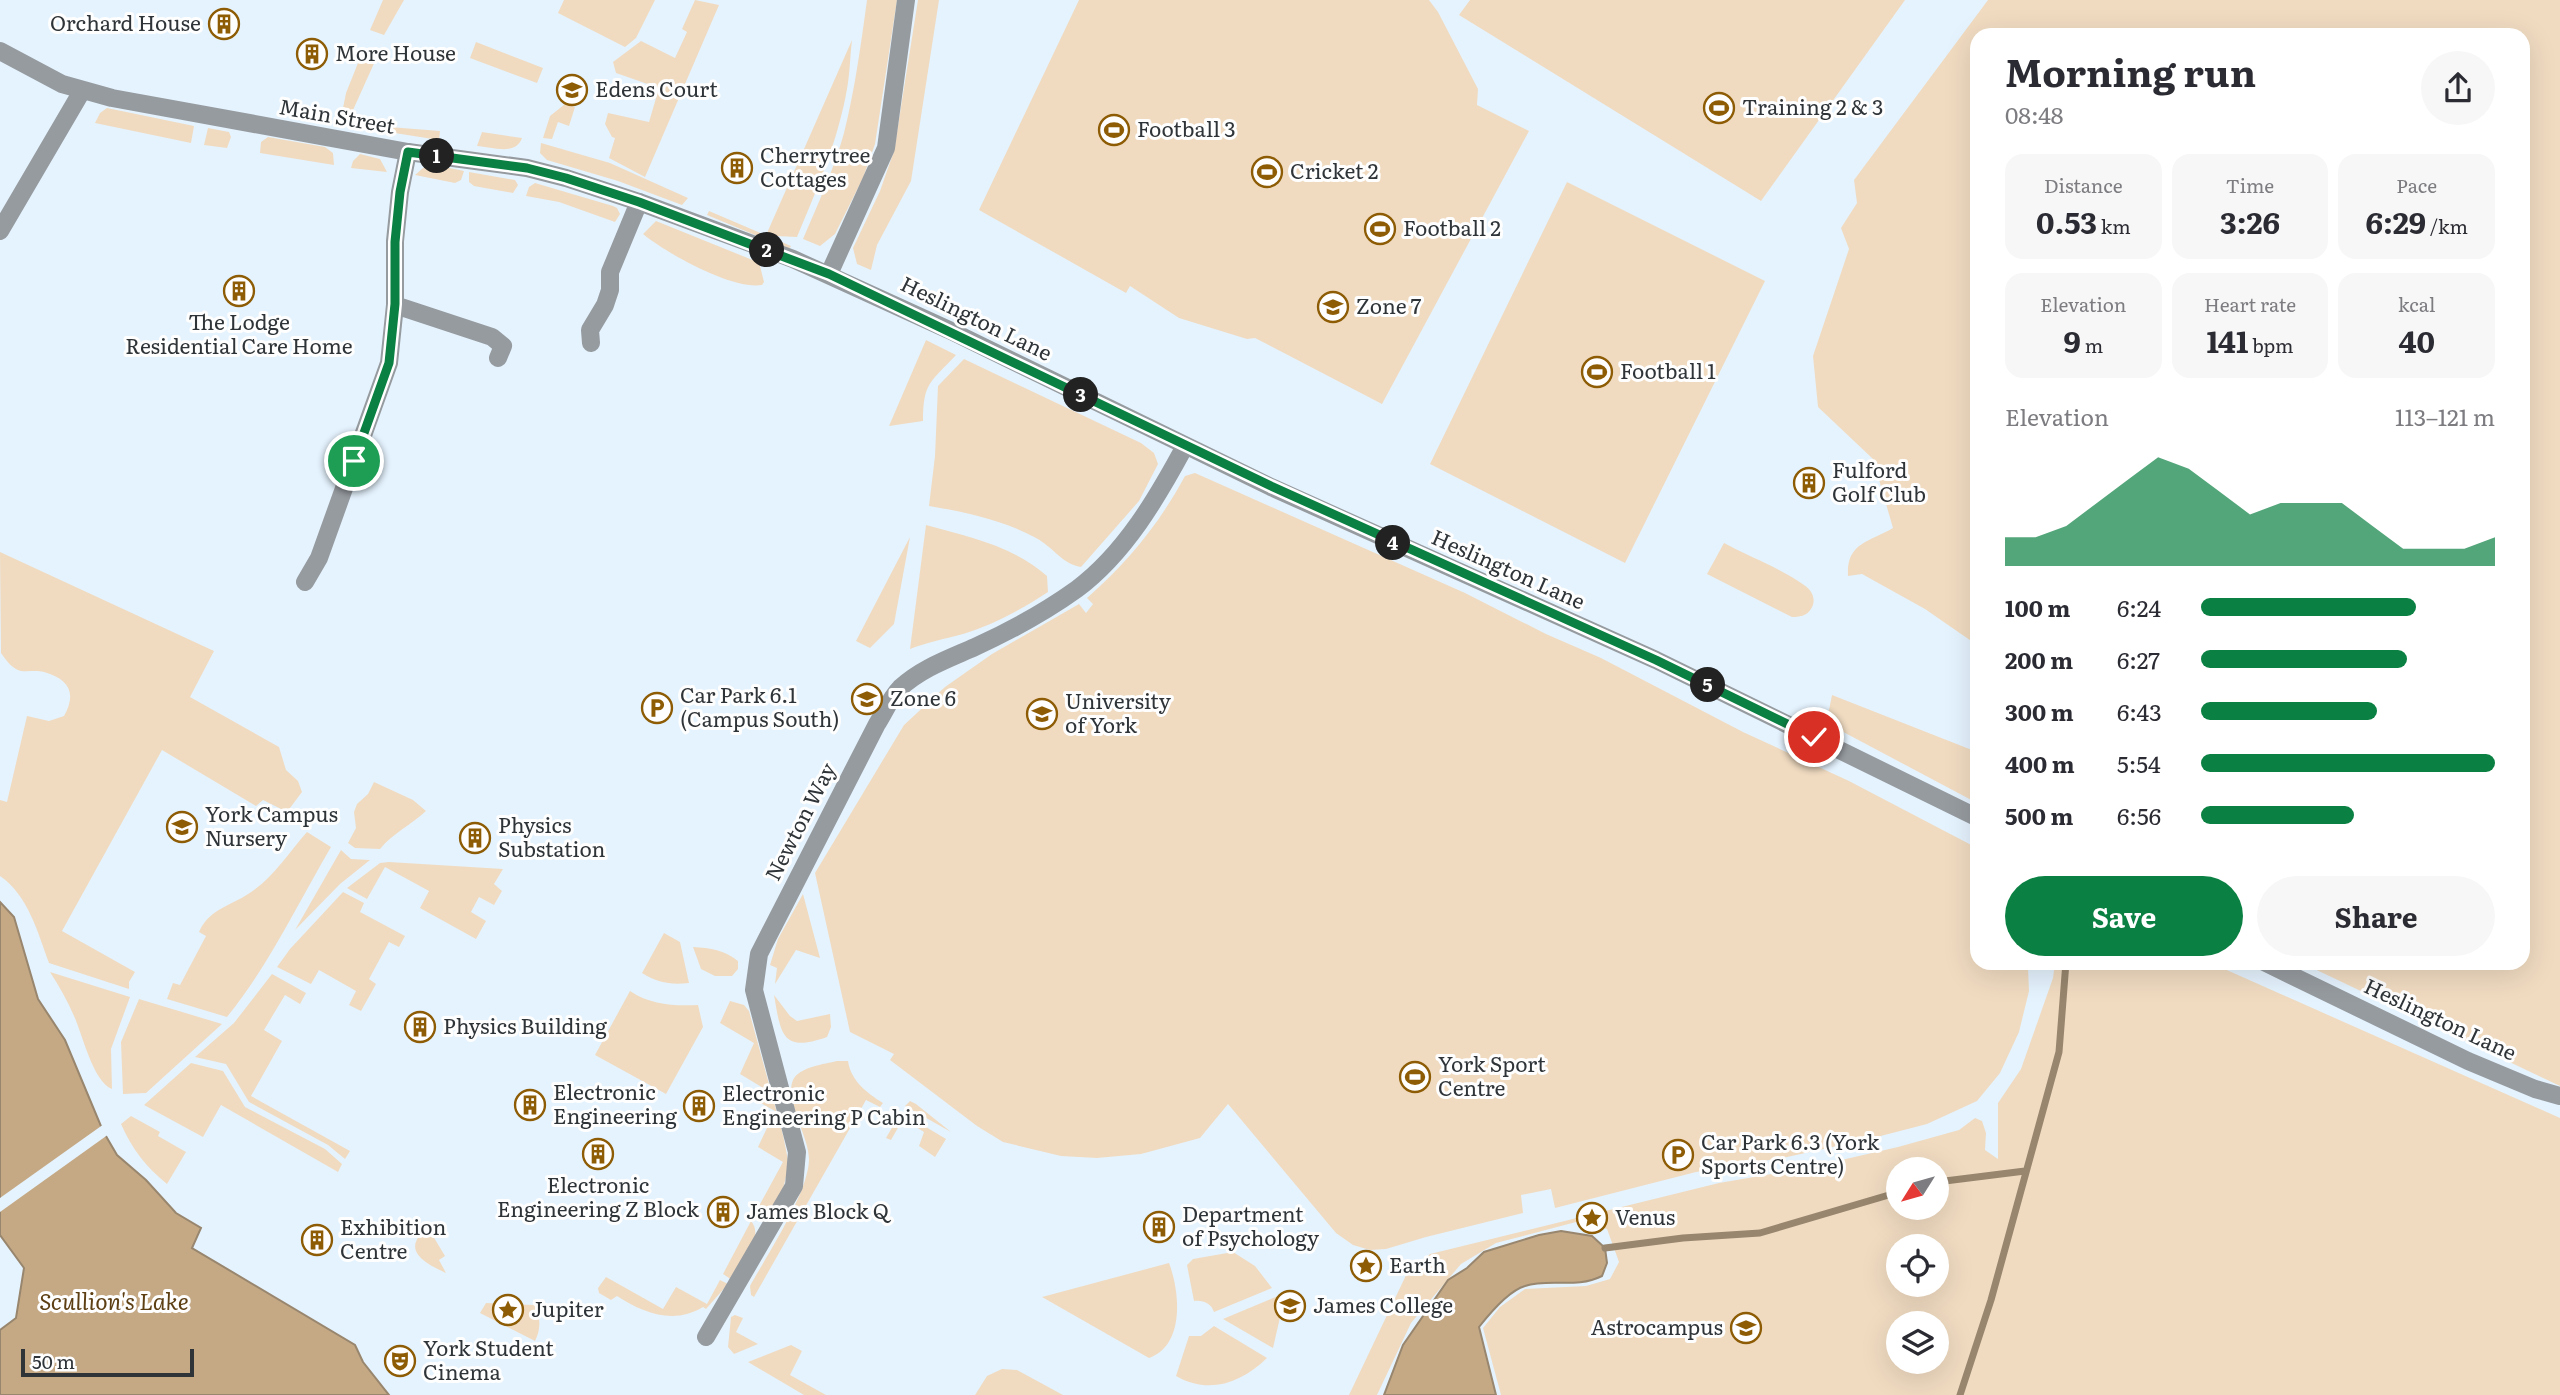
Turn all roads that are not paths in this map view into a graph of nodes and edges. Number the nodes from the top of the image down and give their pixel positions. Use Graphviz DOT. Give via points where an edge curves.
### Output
graph roads {
  1 [pos="906,0"];
  2 [pos="0,51"];
  3 [pos="82,91"];
  4 [pos="408,152"];
  5 [pos="639,202"];
  6 [pos="0,231"];
  7 [pos="829,274"];
  8 [pos="395,304"];
  9 [pos="591,343"];
  10 [pos="498,358"];
  11 [pos="1185,446"];
  12 [pos="305,582"];
  13 [pos="1970,814"];
  14 [pos="2280,970"];
  15 [pos="2560,1096"];
  16 [pos="706,1337"];
  1 -- 7 [label="street" via="886,148"];
  2 -- 3 [label="street, Main Street"];
  3 -- 4 [label="street, Main Street"];
  3 -- 6 [label="street"];
  4 -- 5 [label="street, Main Street" via="527,168"];
  4 -- 8 [label="street" via="395,242"];
  5 -- 7 [label="street, Main Street"];
  5 -- 9 [label="street" via="610,272 605,305 590,330"];
  7 -- 11 [label="street, Heslington Lane"];
  8 -- 10 [label="street" via="492,337 503,346"];
  8 -- 12 [label="street" via="389,363 319,558"];
  11 -- 13 [label="street, Heslington Lane" via="1656,660"];
  11 -- 16 [label="street, Newton Way" via="1166,482 1112,559 1024,622 936,662 908,682 899,689 872,735 759,954 754,990 797,1152 794,1186"];
  14 -- 15 [label="street, Heslington Lane" via="2468,1061"];
}
